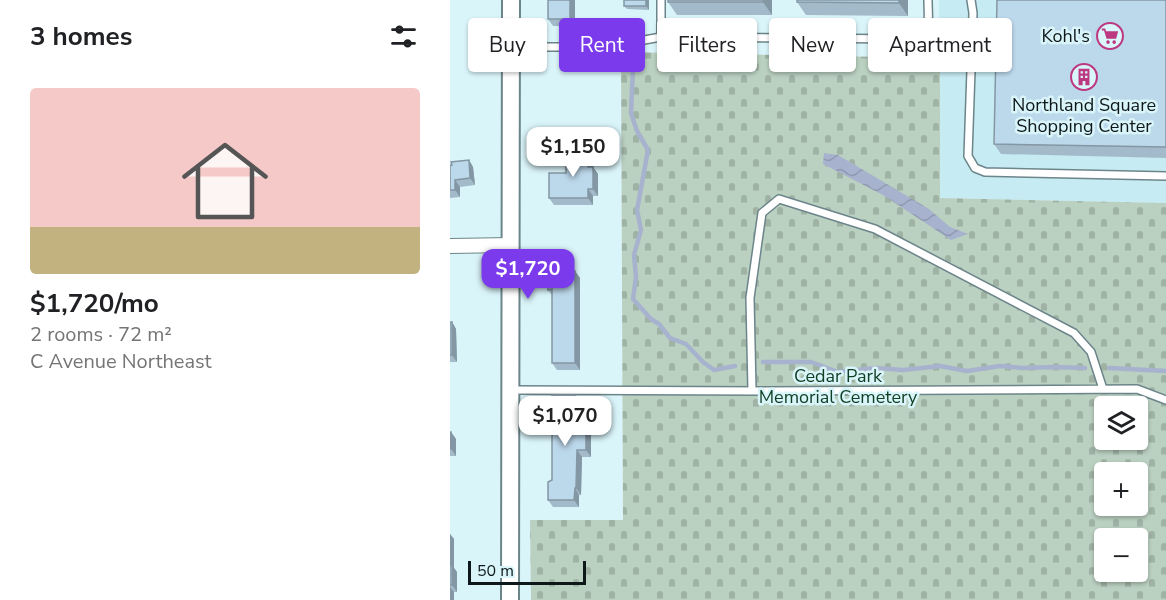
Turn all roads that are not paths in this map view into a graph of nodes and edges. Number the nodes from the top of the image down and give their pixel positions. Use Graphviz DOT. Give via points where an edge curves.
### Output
graph roads {
  1 [pos="511,0"];
  2 [pos="661,0"];
  3 [pos="928,0"];
  4 [pos="971,0"];
  5 [pos="511,18"];
  6 [pos="661,18"];
  7 [pos="657,38"];
  8 [pos="757,38"];
  9 [pos="547,47"];
  10 [pos="511,72"];
  11 [pos="1166,176"];
  12 [pos="511,245"];
  13 [pos="450,246"];
  14 [pos="1103,389"];
  15 [pos="511,390"];
  16 [pos="752,391"];
  17 [pos="1166,400"];
  18 [pos="510,600"];
  1 -- 5 [label="street"];
  2 -- 6 [label="lane"];
  3 -- 8 [label="lane" via="928,26 921,35 908,39"];
  4 -- 11 [label="lane" via="968,156 975,168 985,172"];
  7 -- 9 [label="lane" via="605,47"];
  10 -- 12 [label="street"];
  12 -- 13 [label="street"];
  12 -- 15 [label="street"];
  14 -- 16 [label="lane"];
  14 -- 16 [label="lane" via="1091,352 1074,333 875,229 779,200 762,213 750,298"];
  14 -- 17 [label="lane" via="1137,389"];
  15 -- 16 [label="lane"];
  15 -- 18 [label="street"];
}
